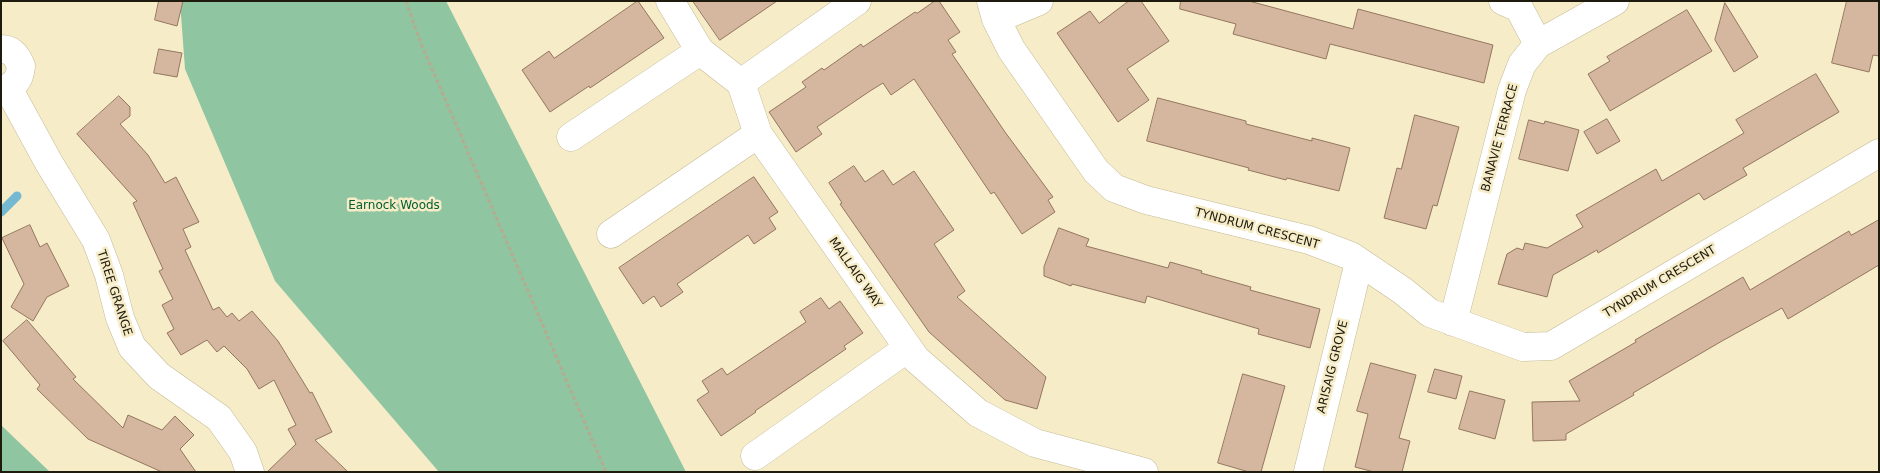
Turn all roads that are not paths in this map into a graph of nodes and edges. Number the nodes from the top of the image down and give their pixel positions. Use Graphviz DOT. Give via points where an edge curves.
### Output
graph roads {
  1 [pos="670,1"];
  2 [pos="857,1"];
  3 [pos="1039,1"];
  4 [pos="1503,1"];
  5 [pos="1614,1"];
  6 [pos="994,10"];
  7 [pos="1538,44"];
  8 [pos="1,48"];
  9 [pos="700,51"];
  10 [pos="741,83"];
  11 [pos="5,89"];
  12 [pos="758,134"];
  13 [pos="571,137"];
  14 [pos="1879,153"];
  15 [pos="611,234"];
  16 [pos="1359,262"];
  17 [pos="1453,322"];
  18 [pos="908,348"];
  19 [pos="754,456"];
  20 [pos="250,472"];
  21 [pos="1144,472"];
  22 [pos="1308,472"];
  1 -- 9 [label="street"];
  2 -- 10 [label="street"];
  3 -- 6 [label="street"];
  4 -- 7 [label="street" via="1519,8"];
  5 -- 7 [label="street, BANAVIE TERRACE"];
  6 -- 16 [label="street, TYNDRUM CRESCENT" via="1011,49 1096,171 1114,188 1146,200 1309,240"];
  7 -- 17 [label="street, BANAVIE TERRACE" via="1522,64 1512,90"];
  8 -- 11 [label="street, TIREE GRANGE" via="14,53 21,66 18,80"];
  9 -- 10 [label="street"];
  9 -- 13 [label="street"];
  10 -- 12 [label="street, MALLAIG WAY"];
  11 -- 20 [label="street, TIREE GRANGE" via="96,240 132,347 159,376 219,418 243,452"];
  12 -- 15 [label="street"];
  12 -- 18 [label="street, MALLAIG WAY"];
  14 -- 17 [label="street, TYNDRUM CRESCENT" via="1551,346 1524,347"];
  16 -- 17 [label="street, TYNDRUM CRESCENT" via="1430,313"];
  16 -- 22 [label="street, ARISAIG GROVE"];
  18 -- 19 [label="street"];
  18 -- 21 [label="street, MALLAIG WAY" via="916,359 978,413 1035,443"];
}
